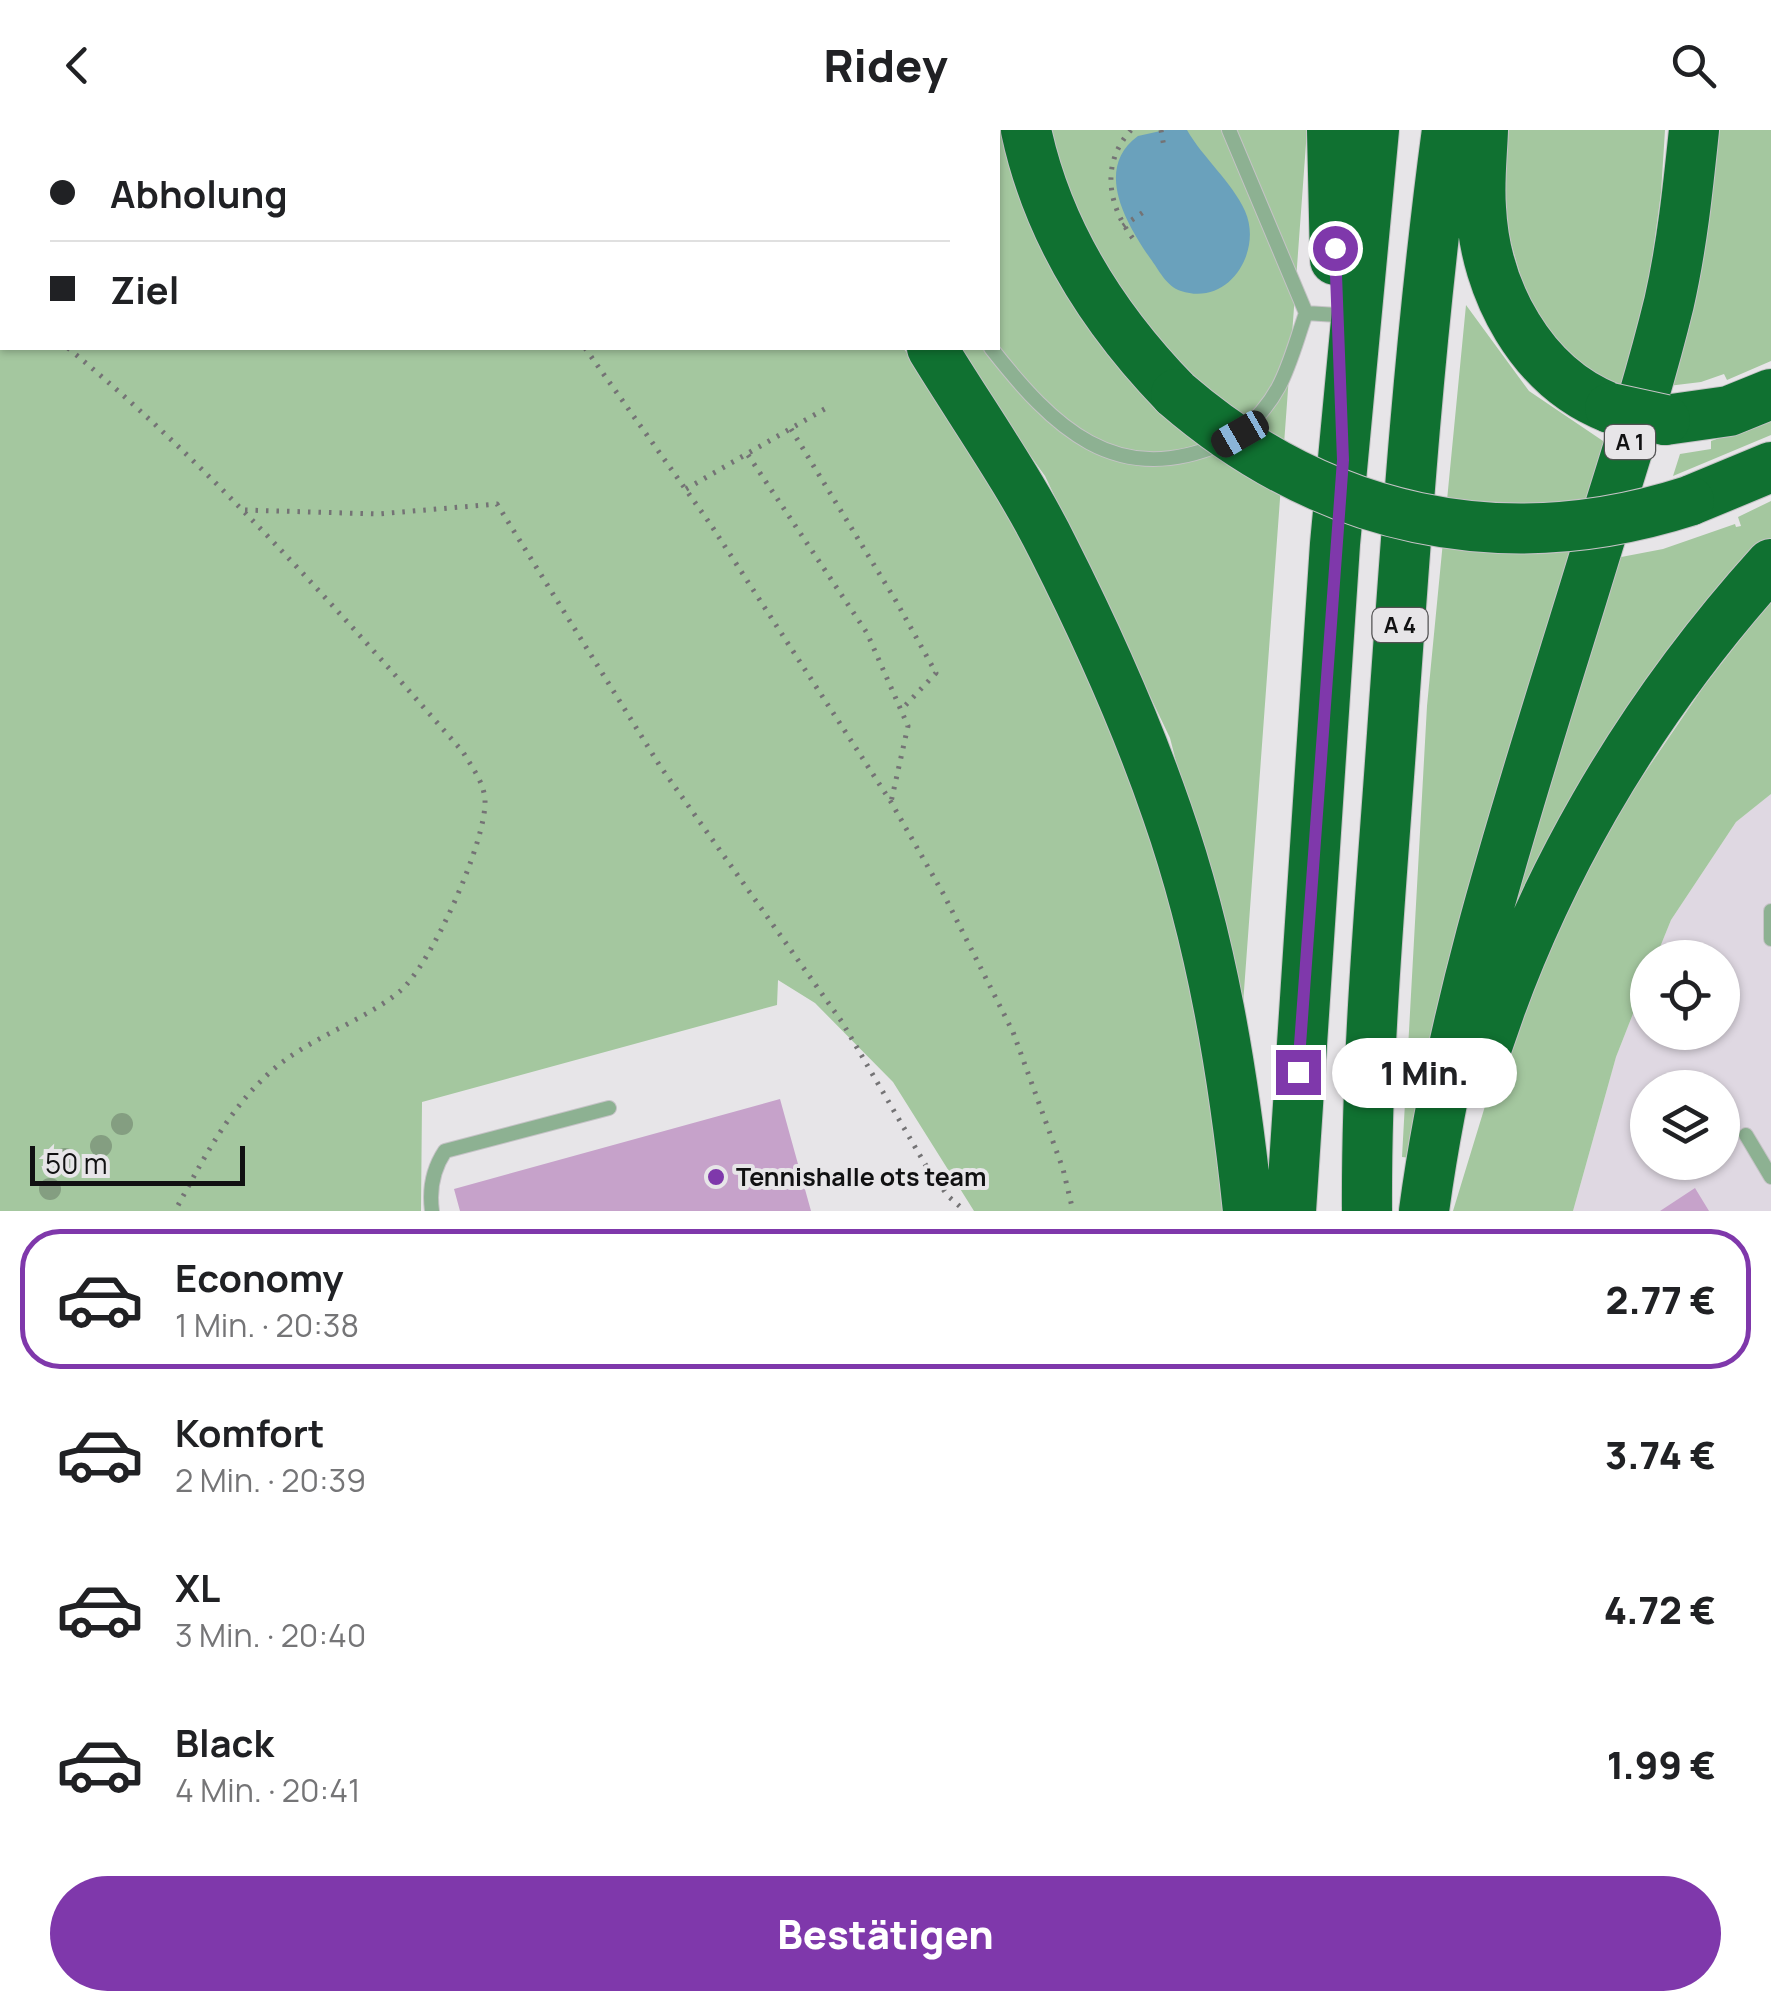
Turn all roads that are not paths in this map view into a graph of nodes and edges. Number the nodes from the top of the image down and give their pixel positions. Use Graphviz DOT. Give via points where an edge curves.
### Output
graph roads {
  1 [pos="1026,130"];
  2 [pos="1229,130"];
  3 [pos="1332,130"];
  4 [pos="1374,130"];
  5 [pos="1447,130"];
  6 [pos="1484,130"];
  7 [pos="1694,130"];
  8 [pos="1322,314"];
  9 [pos="933,350"];
  10 [pos="993,350"];
  11 [pos="1771,394"];
  12 [pos="1343,460"];
  13 [pos="1771,466"];
  14 [pos="1771,564"];
  15 [pos="1771,911"];
  16 [pos="1771,939"];
  17 [pos="609,1108"];
  18 [pos="1746,1135"];
  19 [pos="1771,1178"];
  20 [pos="432,1211"];
  21 [pos="1248,1211"];
  22 [pos="1290,1211"];
  23 [pos="1366,1211"];
  24 [pos="1424,1211"];
  25 [pos="1437,1211"];
  1 -- 13 [label="highway, bridge" via="1040,180 1086,284 1137,354 1224,433 1336,494 1410,517 1484,528 1562,528 1689,501"];
  2 -- 8 [label="lane"];
  3 -- 8 [label="highway"];
  4 -- 12 [label="highway"];
  5 -- 23 [label="highway, A 4" via="1396,681 1366,1121"];
  6 -- 11 [label="highway, bridge" via="1481,208 1489,260 1507,310 1556,374 1610,408 1665,420 1729,411"];
  7 -- 24 [label="highway, A 1" via="1670,300 1458,1025"];
  8 -- 10 [label="lane" via="1257,419 1219,445 1168,460 1112,454 1087,442 1047,413"];
  8 -- 12 [label="highway"];
  9 -- 21 [label="highway" via="1052,545 1168,813 1213,976 1236,1096"];
  12 -- 22 [label="highway"];
  14 -- 25 [label="highway" via="1644,726 1548,895 1498,1014"];
  15 -- 16 [label="lane"];
  17 -- 20 [label="lane" via="445,1150 433,1178"];
  18 -- 19 [label="lane"];
}
